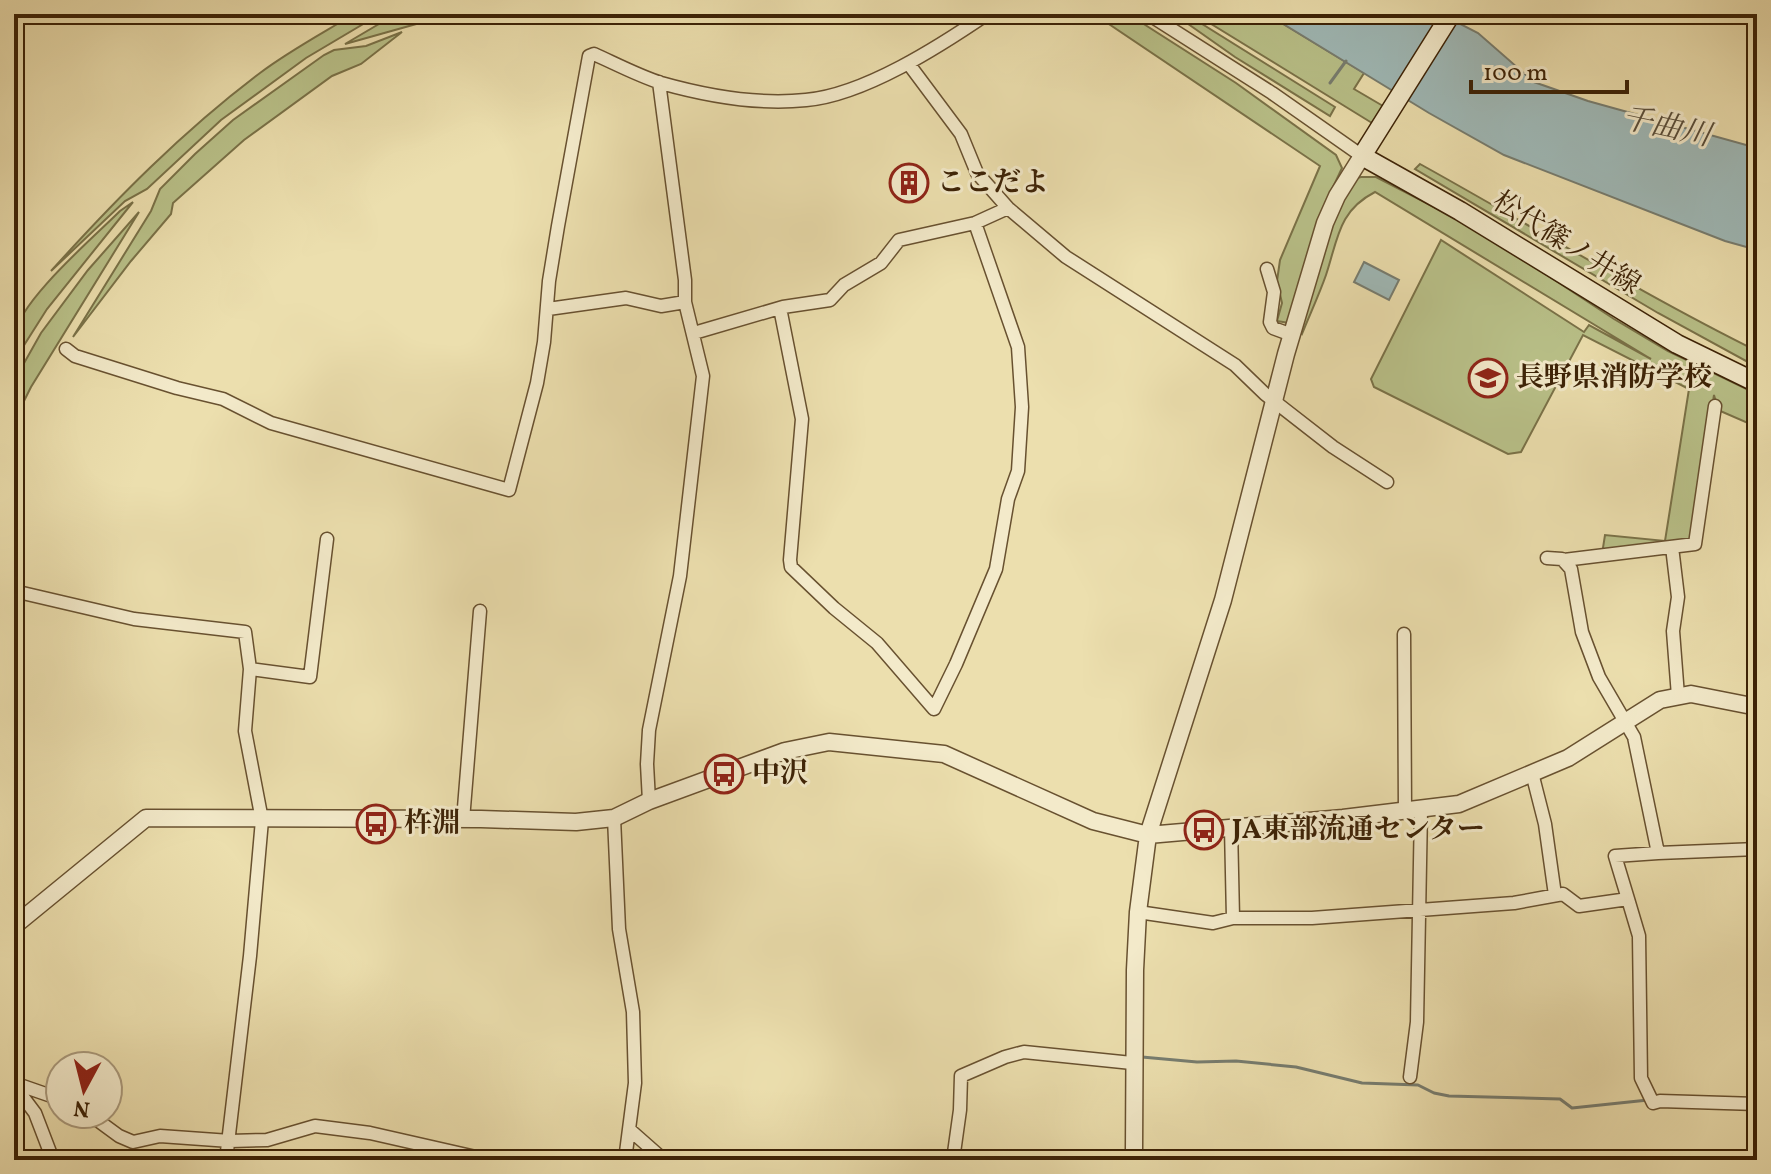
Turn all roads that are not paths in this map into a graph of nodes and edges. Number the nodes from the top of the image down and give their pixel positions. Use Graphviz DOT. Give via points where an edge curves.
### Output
graph roads {
  1 [pos="987,14"];
  2 [pos="1148,14"];
  3 [pos="1451,14"];
  4 [pos="908,63"];
  5 [pos="659,82"];
  6 [pos="1366,149"];
  7 [pos="1008,208"];
  8 [pos="975,223"];
  9 [pos="1267,269"];
  10 [pos="685,302"];
  11 [pos="780,308"];
  12 [pos="548,309"];
  13 [pos="694,333"];
  14 [pos="1292,335"];
  15 [pos="66,349"];
  16 [pos="1757,383"];
  17 [pos="1274,401"];
  18 [pos="1715,406"];
  19 [pos="1387,482"];
  20 [pos="327,539"];
  21 [pos="1672,547"];
  22 [pos="1547,558"];
  23 [pos="1564,560"];
  24 [pos="14,591"];
  25 [pos="480,611"];
  26 [pos="1404,634"];
  27 [pos="250,669"];
  28 [pos="1678,696"];
  29 [pos="1757,707"];
  30 [pos="1626,721"];
  31 [pos="1532,773"];
  32 [pos="649,801"];
  33 [pos="1413,811"];
  34 [pos="614,818"];
  35 [pos="262,820"];
  36 [pos="463,820"];
  37 [pos="1231,827"];
  38 [pos="1148,835"];
  39 [pos="1757,849"];
  40 [pos="1658,853"];
  41 [pos="1555,895"];
  42 [pos="1628,899"];
  43 [pos="1418,910"];
  44 [pos="1138,912"];
  45 [pos="1233,918"];
  46 [pos="14,926"];
  47 [pos="1132,1063"];
  48 [pos="1410,1077"];
  49 [pos="14,1084"];
  50 [pos="44,1094"];
  51 [pos="1757,1104"];
  52 [pos="113,1130"];
  53 [pos="630,1130"];
  54 [pos="230,1141"];
  55 [pos="53,1160"];
  56 [pos="226,1160"];
  57 [pos="489,1160"];
  58 [pos="625,1160"];
  59 [pos="664,1160"];
  60 [pos="953,1160"];
  61 [pos="1137,1160"];
  1 -- 4 [label="street"];
  2 -- 6 [label="street"];
  3 -- 6 [label="main road"];
  4 -- 5 [label="street" via="808,100 750,99"];
  4 -- 7 [label="street" via="961,134 977,173"];
  5 -- 10 [label="street"];
  5 -- 12 [label="street" via="589,56"];
  6 -- 14 [label="street" via="1325,223"];
  6 -- 16 [label="main road, 松代篠ノ井線" via="1677,344"];
  7 -- 8 [label="street"];
  7 -- 17 [label="street" via="1066,257 1235,365"];
  8 -- 11 [label="street" via="899,240 881,263 830,300"];
  8 -- 11 [label="street" via="1018,347 1018,471 996,569 934,709 877,643 791,567 802,419"];
  9 -- 14 [label="street" via="1274,292 1270,322"];
  10 -- 12 [label="street" via="661,306 626,298"];
  10 -- 13 [label="street"];
  11 -- 13 [label="street"];
  12 -- 15 [label="street" via="537,383 509,490 271,423 223,399"];
  13 -- 32 [label="street" via="703,376 680,576 649,730"];
  14 -- 17 [label="street"];
  17 -- 19 [label="street"];
  17 -- 38 [label="street" via="1223,600"];
  18 -- 21 [label="street" via="1695,544"];
  20 -- 27 [label="street" via="310,677"];
  21 -- 23 [label="street"];
  21 -- 28 [label="street"];
  22 -- 23 [label="street"];
  23 -- 30 [label="street" via="1571,569 1582,632 1609,698"];
  24 -- 27 [label="street" via="134,619 245,632"];
  25 -- 36 [label="street"];
  26 -- 33 [label="street"];
  27 -- 35 [label="street" via="245,731"];
  28 -- 29 [label="street"];
  28 -- 30 [label="street" via="1660,700"];
  30 -- 31 [label="street" via="1568,758"];
  30 -- 40 [label="street" via="1634,737"];
  31 -- 33 [label="street" via="1459,804"];
  31 -- 41 [label="street"];
  32 -- 34 [label="street"];
  32 -- 38 [label="street" via="829,742 944,754 1093,821"];
  33 -- 37 [label="street"];
  33 -- 43 [label="street"];
  34 -- 36 [label="street"];
  34 -- 53 [label="street" via="619,929 633,1012"];
  35 -- 36 [label="street"];
  35 -- 46 [label="street" via="146,818"];
  35 -- 54 [label="street"];
  37 -- 38 [label="street"];
  37 -- 45 [label="street"];
  38 -- 44 [label="street"];
  39 -- 40 [label="street"];
  40 -- 42 [label="street" via="1615,856"];
  41 -- 42 [label="street" via="1563,894 1579,906"];
  41 -- 43 [label="street"];
  42 -- 51 [label="street" via="1639,936 1641,1078 1653,1103"];
  43 -- 45 [label="street"];
  43 -- 48 [label="street" via="1417,1022"];
  44 -- 45 [label="street" via="1213,923"];
  44 -- 47 [label="street"];
  47 -- 60 [label="street" via="1024,1052 961,1076"];
  47 -- 61 [label="street"];
  49 -- 50 [label="street"];
  49 -- 55 [label="street" via="35,1113"];
  52 -- 54 [label="street" via="129,1141 160,1136"];
  53 -- 58 [label="street"];
  53 -- 59 [label="street"];
  54 -- 56 [label="street"];
  54 -- 57 [label="street" via="335,1127"];
}
